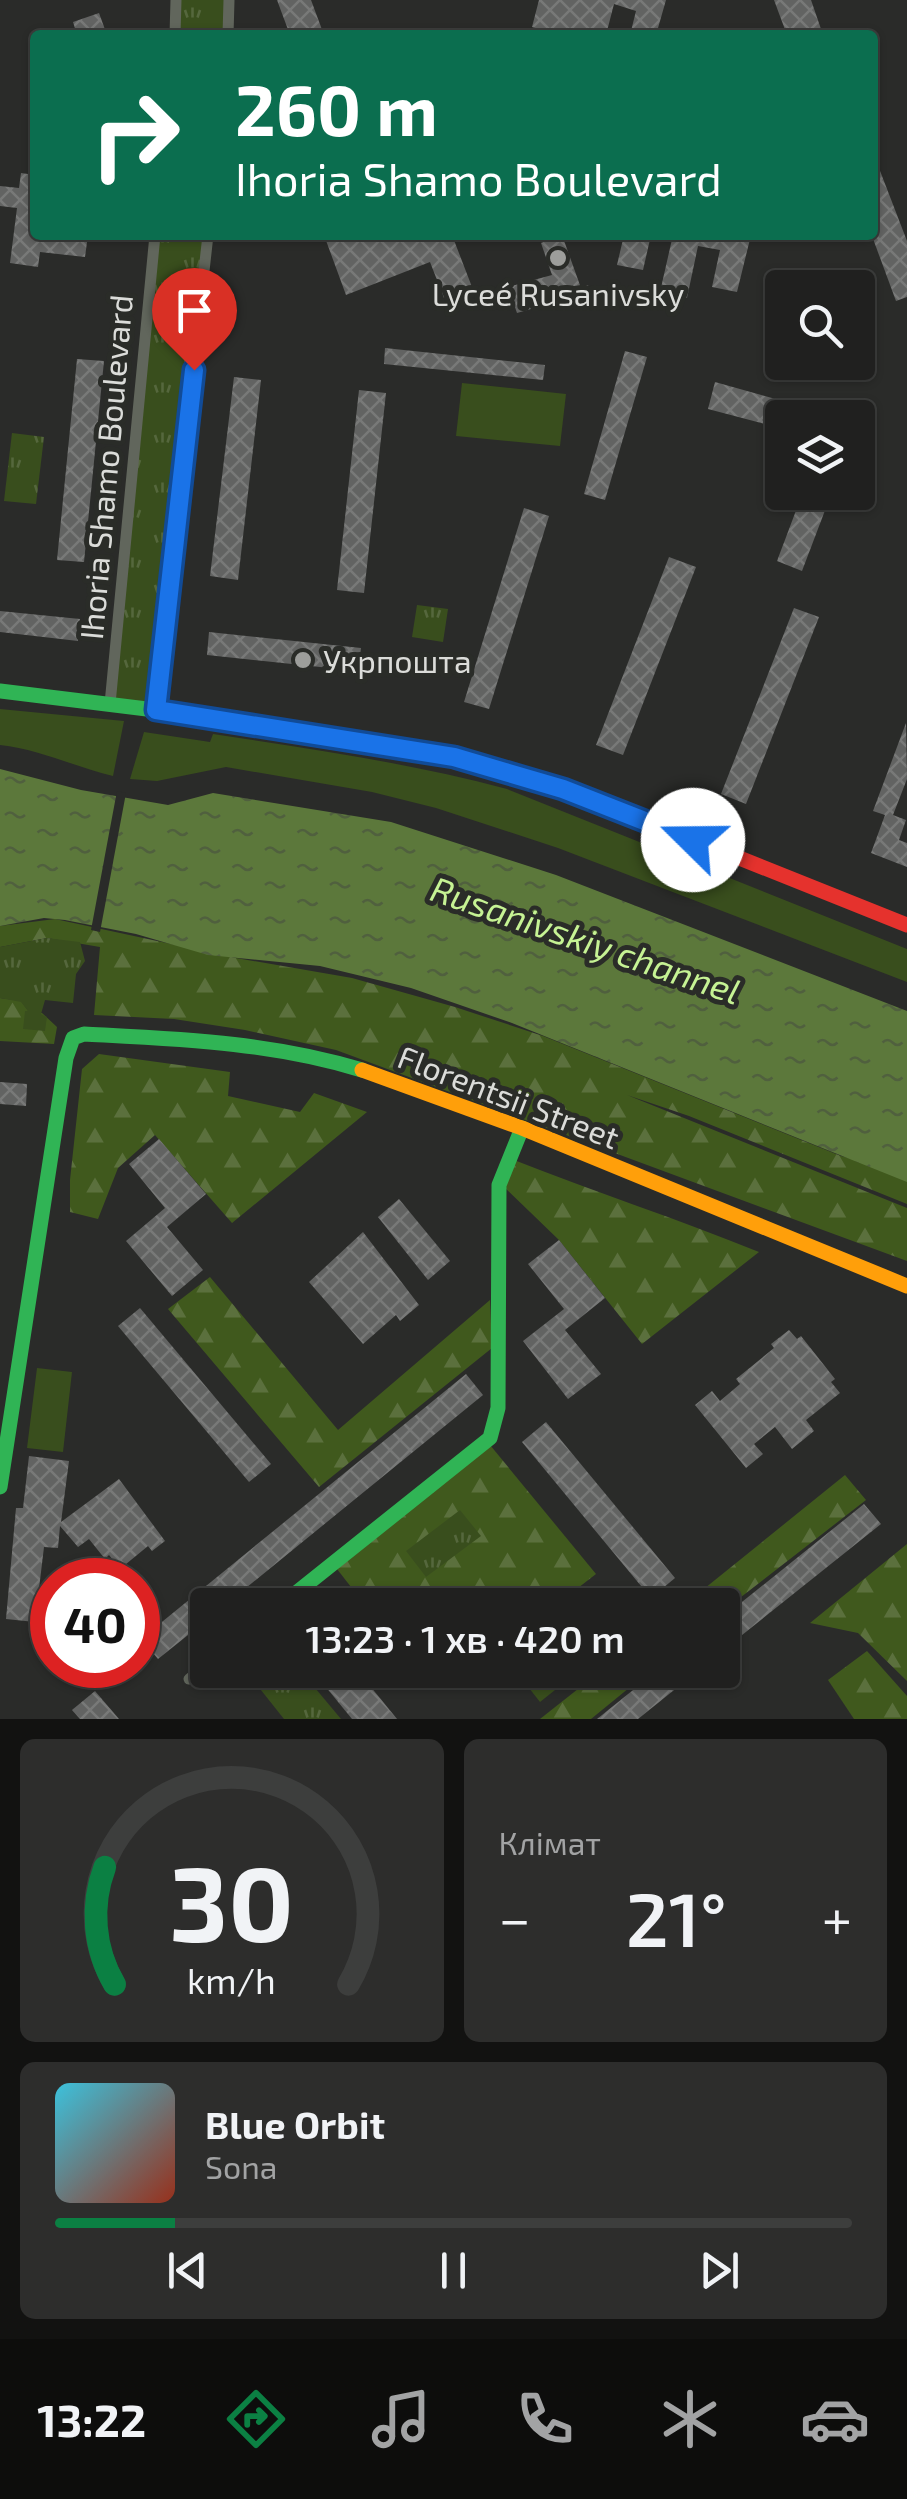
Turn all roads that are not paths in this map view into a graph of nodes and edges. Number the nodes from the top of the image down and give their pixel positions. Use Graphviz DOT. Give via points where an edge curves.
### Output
graph roads {
  1 [pos="176,0"];
  2 [pos="228,0"];
  3 [pos="175,30"];
  4 [pos="228,30"];
  5 [pos="156,240"];
  6 [pos="207,240"];
  7 [pos="0,692"];
  8 [pos="110,704"];
  9 [pos="156,710"];
  10 [pos="907,926"];
  11 [pos="522,1128"];
  12 [pos="907,1286"];
  13 [pos="6,1411"];
  14 [pos="0,1488"];
  15 [pos="302,1588"];
  1 -- 3 [label="street"];
  2 -- 4 [label="street"];
  5 -- 8 [label="street, Ihoria Shamo Boulevard"];
  6 -- 9 [label="street"];
  7 -- 8 [label="street"];
  8 -- 9 [label="street"];
  9 -- 10 [label="street" via="376,742 500,769"];
  11 -- 12 [label="street, Florentsii Street"];
  11 -- 13 [label="street, Florentsii Street" via="316,1056 182,1038 73,1038"];
  11 -- 15 [label="street" via="498,1186 498,1408 490,1438"];
  13 -- 14 [label="street"];
}
